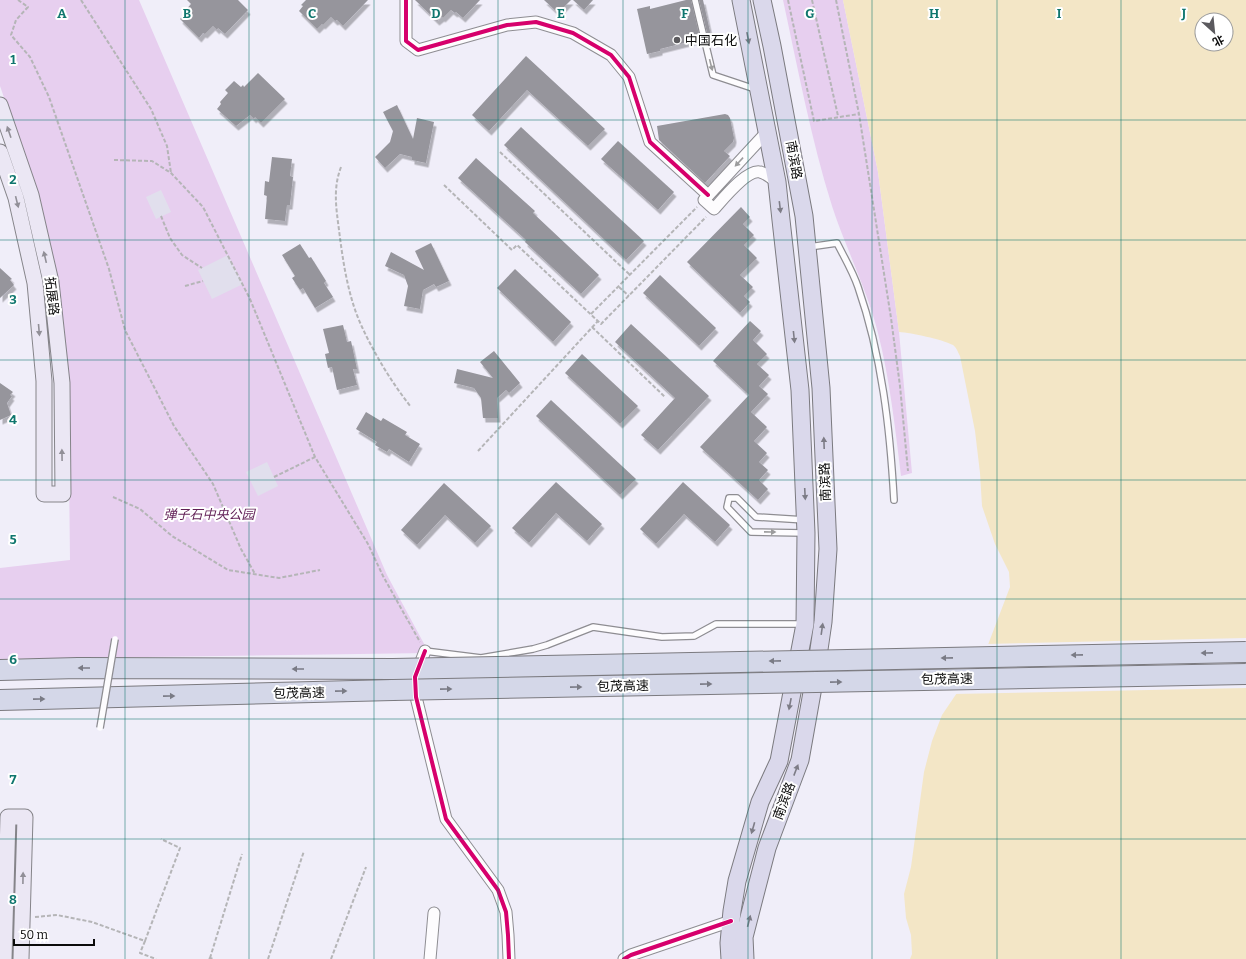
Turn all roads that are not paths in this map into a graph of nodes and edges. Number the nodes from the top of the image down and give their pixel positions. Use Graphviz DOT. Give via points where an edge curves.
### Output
graph roads {
  1 [pos="406,0"];
  2 [pos="694,0"];
  3 [pos="741,0"];
  4 [pos="762,0"];
  5 [pos="758,89"];
  6 [pos="0,105"];
  7 [pos="766,133"];
  8 [pos="0,152"];
  9 [pos="776,182"];
  10 [pos="706,197"];
  11 [pos="807,247"];
  12 [pos="894,500"];
  13 [pos="806,526"];
  14 [pos="805,624"];
  15 [pos="115,639"];
  16 [pos="425,651"];
  17 [pos="1246,652"];
  18 [pos="0,670"];
  19 [pos="1246,674"];
  20 [pos="0,700"];
  21 [pos="100,728"];
  22 [pos="434,913"];
  23 [pos="731,921"];
  24 [pos="4,959"];
  25 [pos="21,959"];
  26 [pos="430,959"];
  27 [pos="509,959"];
  28 [pos="624,959"];
  29 [pos="730,959"];
  30 [pos="745,959"];
  1 -- 10 [label="street" via="406,41 418,50 507,25 536,22 573,34 611,55 629,77 650,142"];
  2 -- 5 [label="lane, one-way" via="713,75"];
  3 -- 5 [label="main road, 南滨路, one-way"];
  4 -- 11 [label="main road, 南滨路" via="792,147"];
  5 -- 7 [label="main road, 南滨路"];
  8 -- 6 [label="main road, 拓展路, one-way" via="16,198 35,283 44,381 44,494 63,494 62,383 51,282 31,195"];
  7 -- 9 [label="main road, 南滨路"];
  7 -- 10 [label="street, one-way"];
  9 -- 10 [label="street" via="762,172 754,172 744,177 714,209"];
  9 -- 13 [label="main road, 南滨路, one-way" via="800,390"];
  11 -- 12 [label="lane" via="837,243 858,286 872,336 887,410"];
  30 -- 11 [label="main road, 南滨路, one-way" via="744,937 767,848 800,760 823,622 828,548 822,388"];
  13 -- 13 [label="lane, one-way" via="756,517 737,498 729,498 727,507 752,532"];
  13 -- 14 [label="main road, 南滨路"];
  14 -- 16 [label="lane" via="716,624 694,636 662,637 593,627 533,649 481,658"];
  14 -- 23 [label="main road, 南滨路, one-way" via="779,761 760,802 737,881"];
  15 -- 21 [label="lane, bridge"];
  16 -- 27 [label="street" via="415,677 416,697 446,819 498,890 506,912"];
  17 -- 18 [label="highway, 包茂高速, one-way, bridge" via="393,669"];
  20 -- 19 [label="highway, 包茂高速, one-way, bridge"];
  22 -- 26 [label="street"];
  23 -- 28 [label="street"];
  23 -- 29 [label="main road, 南滨路"];
  25 -- 24 [label="main road, one-way" via="24,817 8,817"];
}
